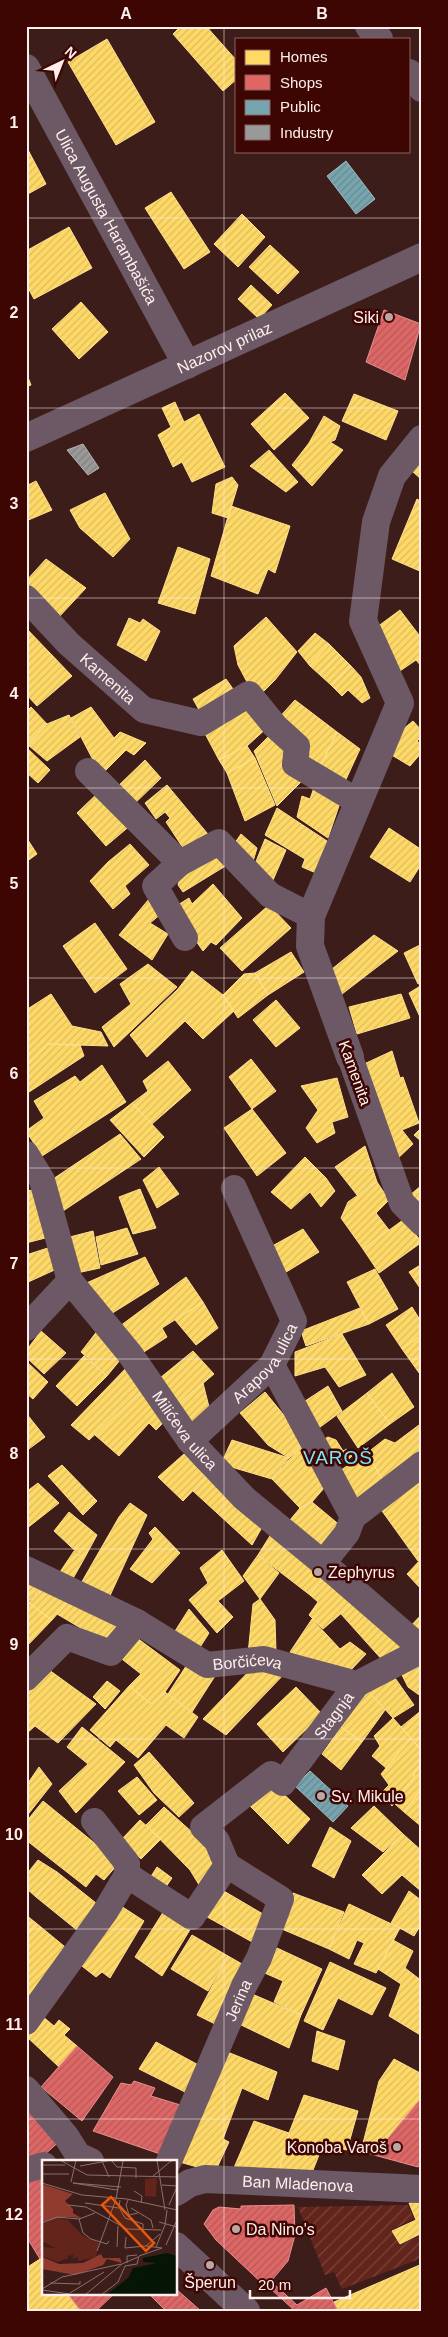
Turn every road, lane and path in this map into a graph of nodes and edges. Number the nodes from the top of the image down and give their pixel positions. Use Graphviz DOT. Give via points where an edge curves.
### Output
graph roads {
  1 [pos="368,26"];
  2 [pos="378,38"];
  3 [pos="26,68"];
  4 [pos="410,74"];
  5 [pos="422,88"];
  6 [pos="422,256"];
  7 [pos="187,365"];
  8 [pos="26,438"];
  9 [pos="422,439"];
  10 [pos="26,598"];
  11 [pos="88,771"];
  12 [pos="358,802"];
  13 [pos="180,863"];
  14 [pos="310,916"];
  15 [pos="185,938"];
  16 [pos="350,1057"];
  17 [pos="26,1154"];
  18 [pos="234,1188"];
  19 [pos="422,1223"];
  20 [pos="70,1281"];
  21 [pos="26,1328"];
  22 [pos="272,1365"];
  23 [pos="190,1441"];
  24 [pos="422,1464"];
  25 [pos="353,1517"];
  26 [pos="323,1563"];
  27 [pos="26,1568"];
  28 [pos="137,1622"];
  29 [pos="421,1648"];
  30 [pos="26,1678"];
  31 [pos="357,1684"];
  32 [pos="94,1821"];
  33 [pos="227,1864"];
  34 [pos="127,1875"];
  35 [pos="26,2022"];
  36 [pos="26,2089"];
  37 [pos="76,2159"];
  38 [pos="169,2160"];
  39 [pos="42,2166"];
  40 [pos="26,2170"];
  41 [pos="418,2184"];
  42 [pos="178,2191"];
  43 [pos="178,2248"];
  44 [pos="246,2311"];
  1 -- 2 [label="street"];
  3 -- 7 [label="street, Ulica Augusta Harambašića"];
  4 -- 5 [label="street"];
  6 -- 7 [label="street, Nazorov prilaz"];
  7 -- 8 [label="street, Nazorov prilaz"];
  9 -- 12 [label="street, Kamenita" via="392,476 376,522 364,621 400,703"];
  10 -- 12 [label="street, Kamenita" via="69,644 144,710 201,723 249,694 275,726 297,746 295,764"];
  11 -- 13 [label="street"];
  12 -- 14 [label="street, Kamenita"];
  13 -- 14 [label="street" via="219,842 270,894"];
  13 -- 15 [label="street" via="154,886"];
  14 -- 16 [label="street, Kamenita" via="310,946"];
  16 -- 19 [label="street, Kamenita" via="402,1203"];
  17 -- 20 [label="street, Milićeva ulica" via="42,1180"];
  18 -- 22 [label="street, Arapova ulica" via="294,1321"];
  20 -- 21 [label="street"];
  20 -- 23 [label="street, Milićeva ulica" via="130,1354"];
  22 -- 23 [label="street, Arapova ulica"];
  22 -- 25 [label="street"];
  23 -- 26 [label="street, Milićeva ulica" via="244,1498"];
  24 -- 25 [label="street"];
  25 -- 26 [label="street" via="347,1532"];
  26 -- 29 [label="street, Milićeva ulica"];
  27 -- 28 [label="street, Borčićeva"];
  28 -- 30 [label="street" via="112,1653 67,1637"];
  28 -- 31 [label="street, Borčićeva" via="207,1665 264,1659"];
  29 -- 31 [label="street" via="414,1655"];
  31 -- 33 [label="street, Stagnja" via="283,1783 271,1774 203,1827 217,1840"];
  32 -- 34 [label="street" via="126,1863"];
  33 -- 34 [label="street" via="192,1917"];
  33 -- 38 [label="street, Jerina" via="282,1899"];
  34 -- 35 [label="street" via="105,1912"];
  36 -- 37 [label="street" via="66,2136"];
  39 -- 40 [label="street"];
  41 -- 42 [label="street, Ban Mladenova" via="205,2179 190,2182"];
  43 -- 44 [label="street"];
}
